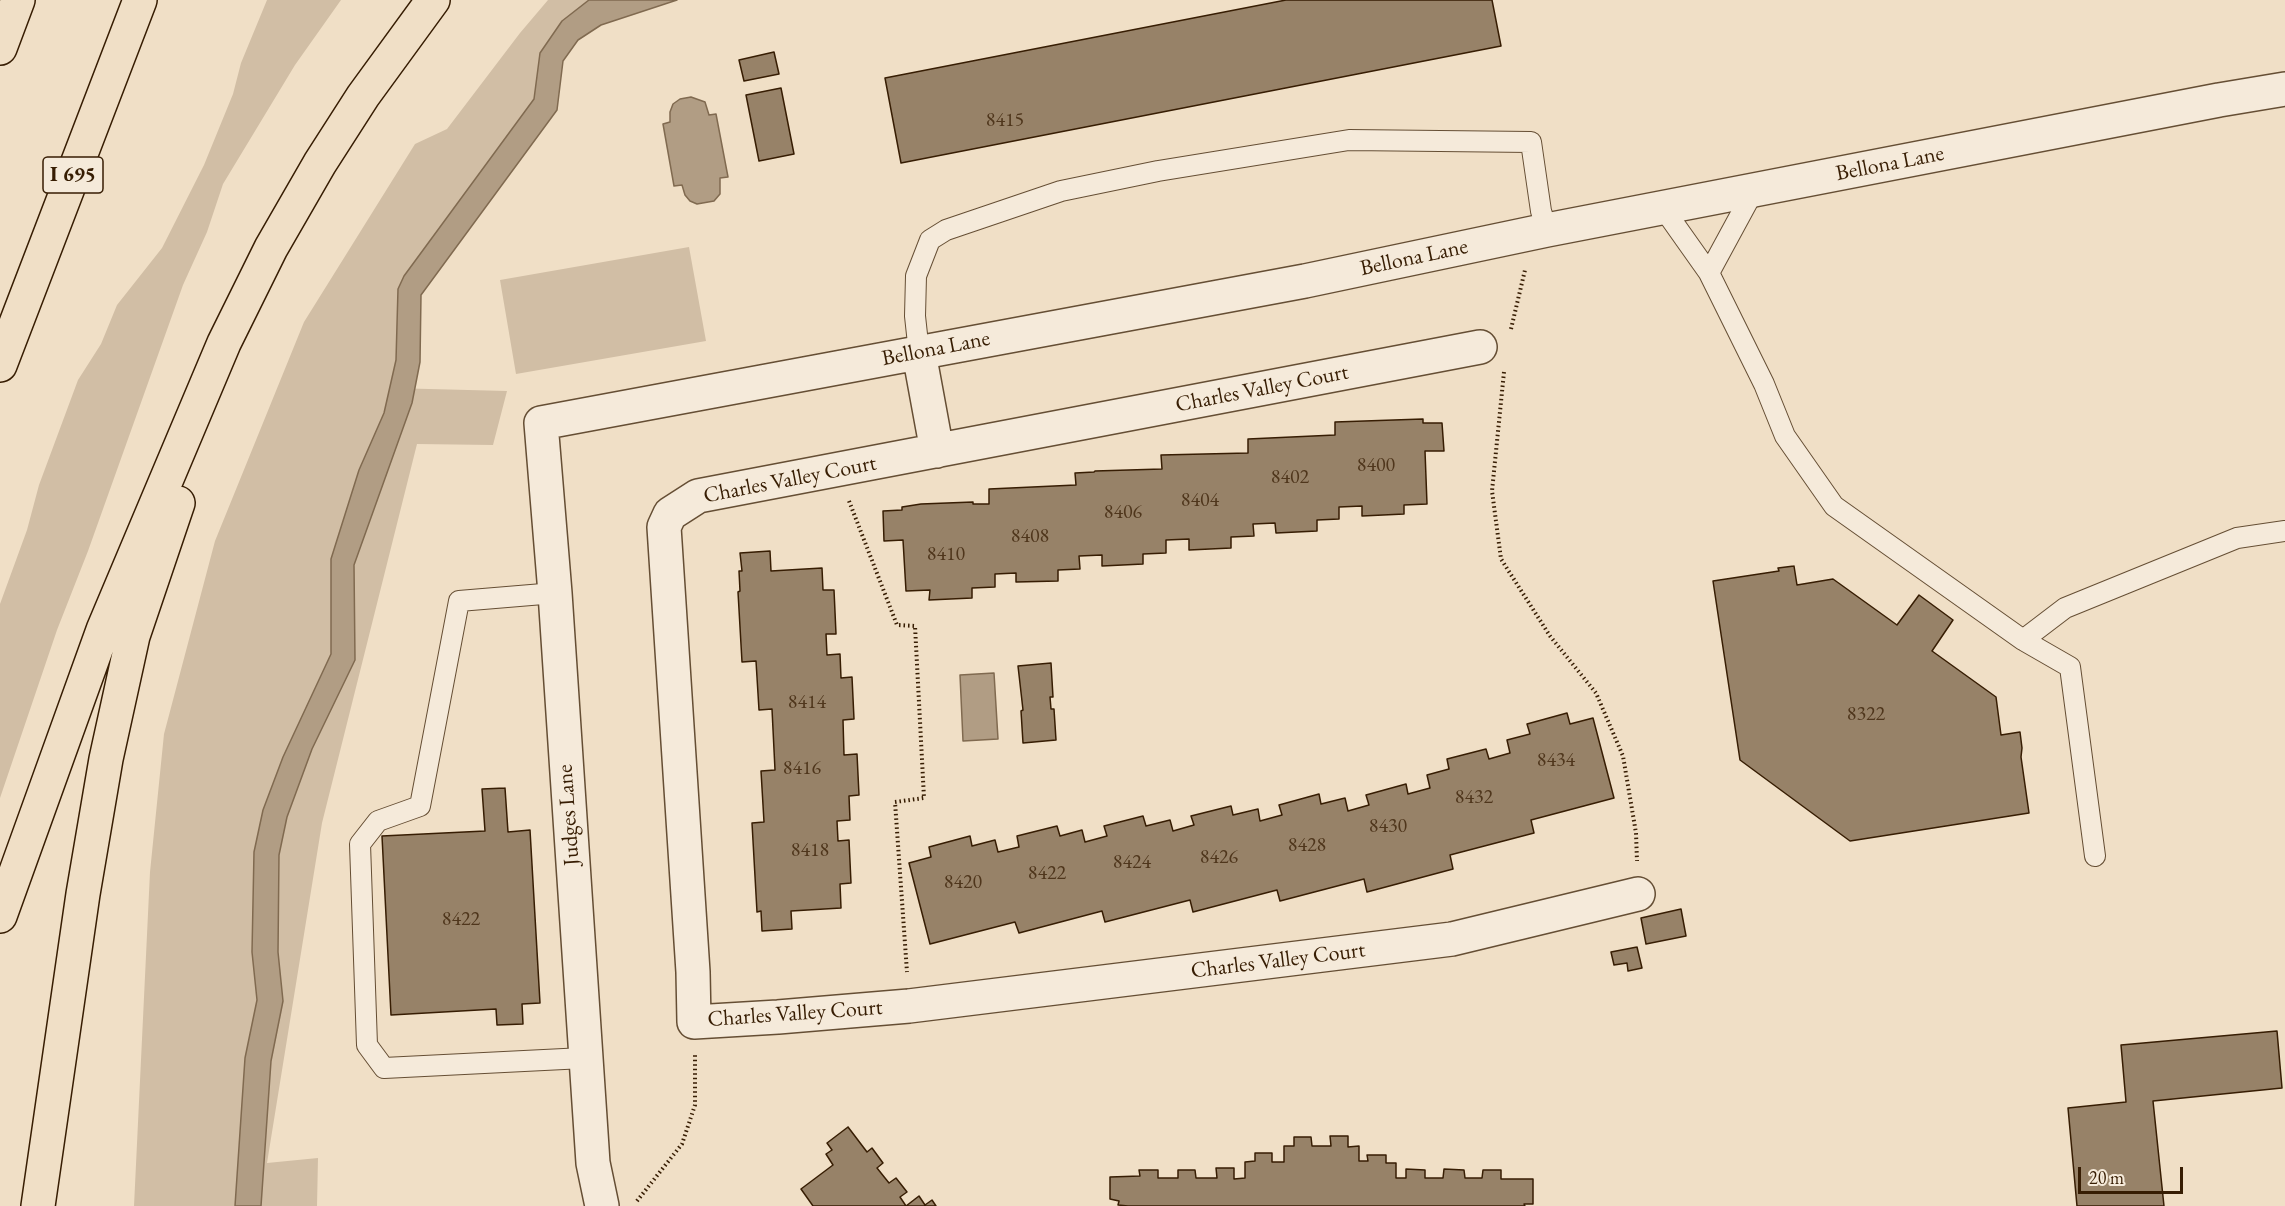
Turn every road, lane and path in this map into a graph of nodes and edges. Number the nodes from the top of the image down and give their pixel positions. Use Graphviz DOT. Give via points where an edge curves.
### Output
graph roads {
  1 [pos="18,0"];
  2 [pos="140,0"];
  3 [pos="433,0"];
  4 [pos="0,48"];
  5 [pos="2285,89"];
  6 [pos="1754,190"];
  7 [pos="1663,208"];
  8 [pos="1541,232"];
  9 [pos="1709,273"];
  10 [pos="1510,331"];
  11 [pos="224,343"];
  12 [pos="919,352"];
  13 [pos="1493,355"];
  14 [pos="2,364"];
  15 [pos="541,423"];
  16 [pos="937,451"];
  17 [pos="836,470"];
  18 [pos="2285,531"];
  19 [pos="555,593"];
  20 [pos="2023,640"];
  21 [pos="2095,856"];
  22 [pos="1638,894"];
  23 [pos="0,916"];
  24 [pos="909,1006"];
  25 [pos="694,1022"];
  26 [pos="584,1058"];
  27 [pos="38,1206"];
  28 [pos="602,1206"];
  29 [pos="632,1206"];
  1 -- 4 [label="highway"];
  2 -- 14 [label="highway, I 695"];
  3 -- 11 [label="highway" via="320,163"];
  5 -- 6 [label="street, Bellona Lane"];
  6 -- 7 [label="street, Bellona Lane"];
  6 -- 9 [label="lane"];
  7 -- 8 [label="street, Bellona Lane"];
  7 -- 9 [label="lane"];
  8 -- 10 [label="path"];
  8 -- 12 [label="street, Bellona Lane" via="1305,281"];
  8 -- 12 [label="lane" via="1531,142 1349,140 1242,156 1061,191 946,230 930,240 916,276"];
  9 -- 20 [label="lane" via="1785,436 1834,506"];
  11 -- 23 [label="highway" via="103,630"];
  11 -- 27 [label="highway" via="190,466 133,636 106,759"];
  12 -- 15 [label="street, Bellona Lane"];
  12 -- 16 [label="street"];
  13 -- 16 [label="street, Charles Valley Court"];
  13 -- 22 [label="path" via="1492,491 1502,559 1550,636 1596,693 1623,756 1636,833"];
  15 -- 19 [label="street, Judges Lane"];
  16 -- 17 [label="street, Charles Valley Court"];
  17 -- 24 [label="path" via="897,625 915,626 924,798 895,801"];
  17 -- 25 [label="street, Charles Valley Court" via="698,496 670,514 664,527"];
  18 -- 20 [label="lane" via="2237,538 2065,608"];
  19 -- 26 [label="street, Judges Lane"];
  19 -- 26 [label="lane" via="459,601 420,806 378,821 360,844 367,1045 384,1068"];
  20 -- 21 [label="lane" via="2070,667"];
  22 -- 24 [label="street, Charles Valley Court" via="1452,939"];
  24 -- 25 [label="street, Charles Valley Court"];
  25 -- 29 [label="path" via="695,1105 682,1144"];
  26 -- 28 [label="street, Judges Lane" via="592,1163"];
}
